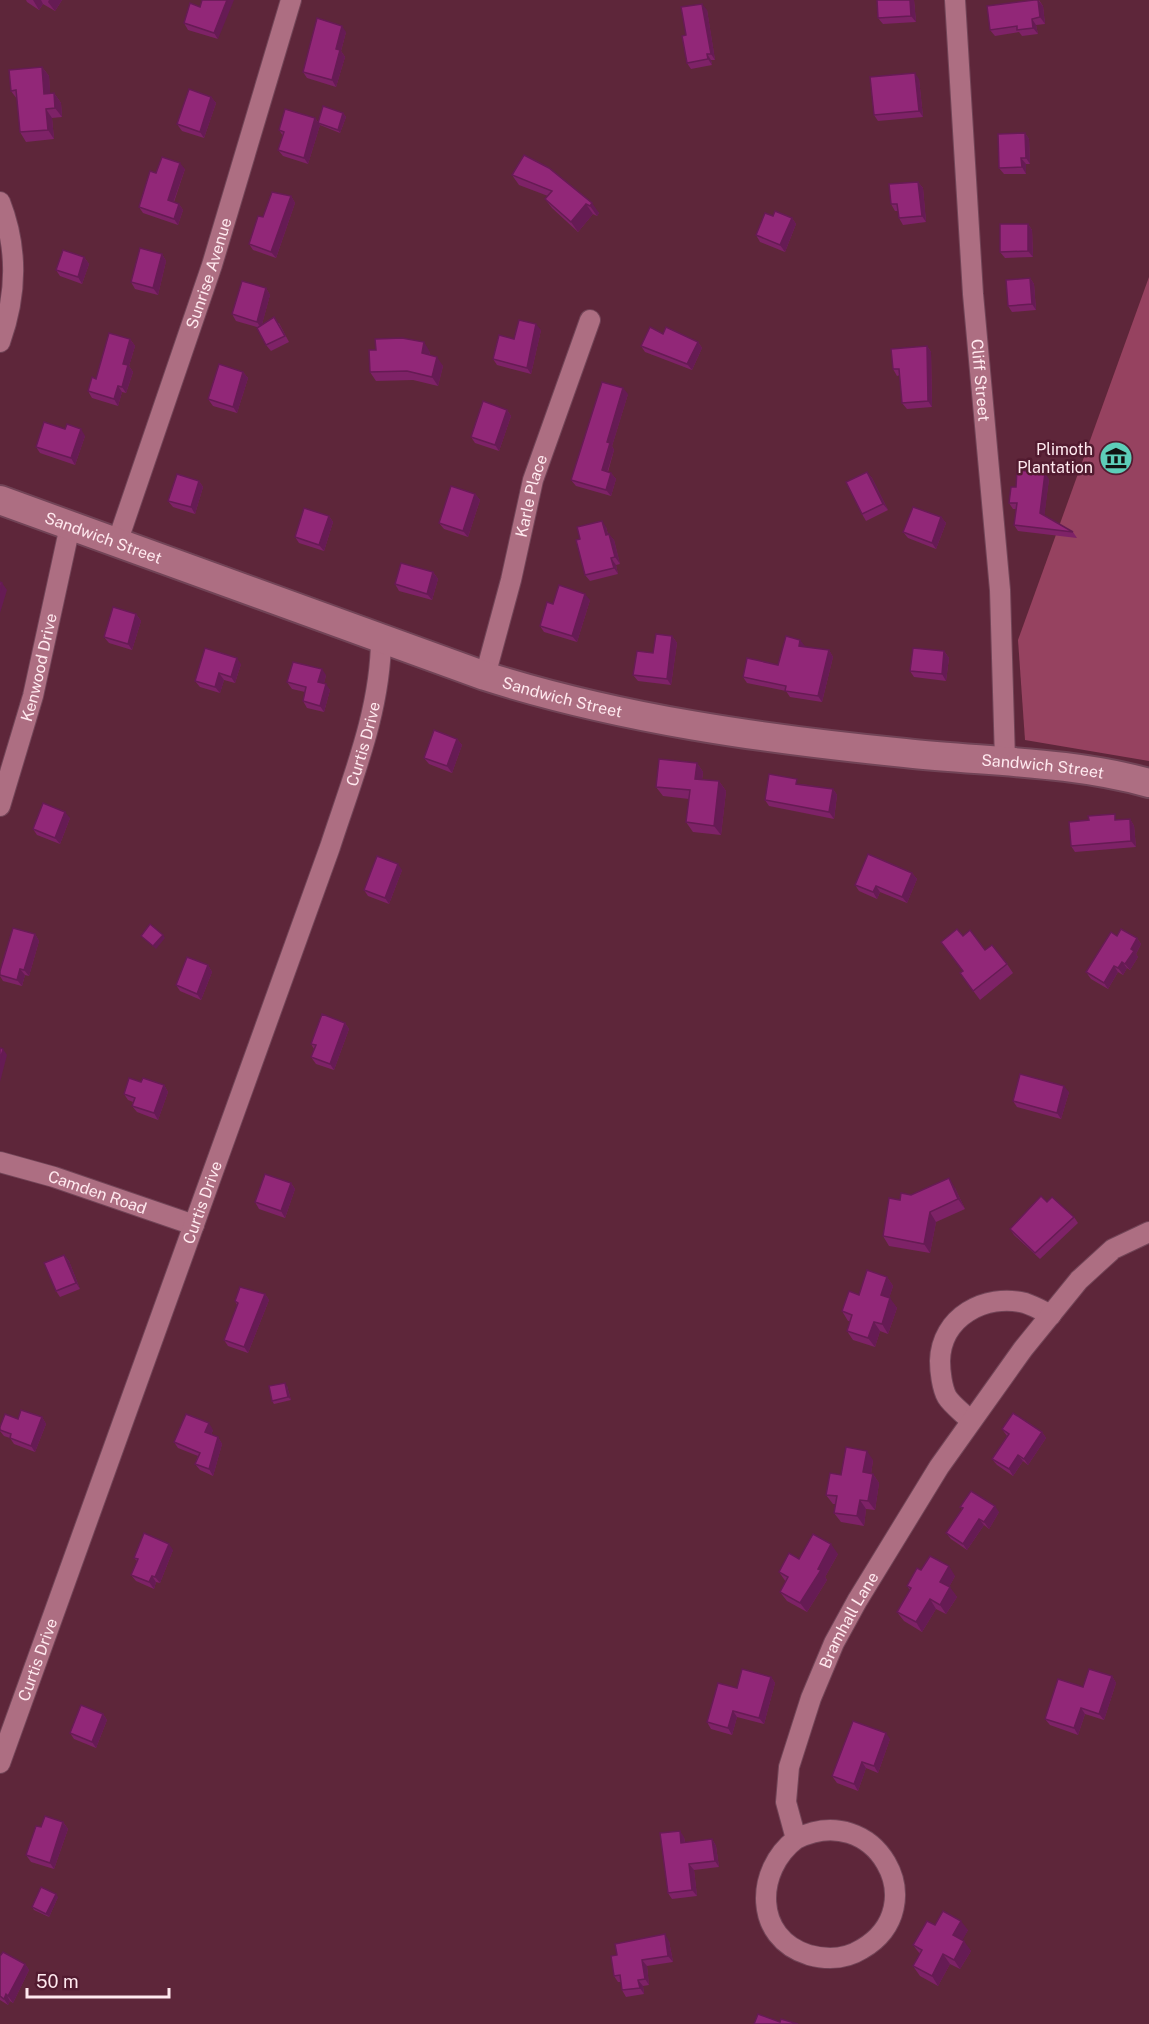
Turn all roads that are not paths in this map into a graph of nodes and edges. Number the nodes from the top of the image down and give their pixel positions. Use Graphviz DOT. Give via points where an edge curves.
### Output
graph roads {
  1 [pos="291,0"];
  2 [pos="955,0"];
  3 [pos="0,202"];
  4 [pos="590,320"];
  5 [pos="0,342"];
  6 [pos="0,500"];
  7 [pos="70,526"];
  8 [pos="117,543"];
  9 [pos="381,638"];
  10 [pos="485,676"];
  11 [pos="1005,760"];
  12 [pos="1149,783"];
  13 [pos="0,806"];
  14 [pos="0,1162"];
  15 [pos="194,1224"];
  16 [pos="1149,1232"];
  17 [pos="1051,1315"];
  18 [pos="970,1420"];
  19 [pos="0,1762"];
  20 [pos="796,1839"];
  1 -- 8 [label="street, Sunrise Avenue" via="205,287"];
  2 -- 11 [label="street, Cliff Street" via="973,294 1000,590"];
  3 -- 5 [label="street" via="12,242 14,272 10,308"];
  4 -- 10 [label="street, Karle Place" via="533,480"];
  6 -- 7 [label="street, Sandwich Street"];
  7 -- 8 [label="street, Sandwich Street"];
  7 -- 13 [label="street, Kenwood Drive" via="33,696"];
  8 -- 9 [label="street, Sandwich Street"];
  9 -- 10 [label="street, Sandwich Street"];
  9 -- 15 [label="street, Curtis Drive" via="381,670 369,724 330,847"];
  10 -- 11 [label="street, Sandwich Street" via="616,710 733,732 851,748"];
  11 -- 12 [label="street, Sandwich Street" via="1088,769"];
  14 -- 15 [label="street, Camden Road"];
  15 -- 19 [label="street, Curtis Drive"];
  16 -- 17 [label="street, Bramhall Lane" via="1113,1249 1079,1280"];
  17 -- 18 [label="street, Bramhall Lane"];
  17 -- 18 [label="street" via="1026,1303 1006,1301 977,1305 956,1318 940,1346 940,1369 947,1397"];
  18 -- 20 [label="street, Bramhall Lane" via="834,1643 811,1698 789,1767 786,1802"];
  20 -- 20 [label="street" via="784,1848 769,1871 765,1899 774,1926 793,1947 819,1957 846,1956 870,1944 888,1923 895,1896 884,1858 866,1840 843,1830 819,1830"];
}
